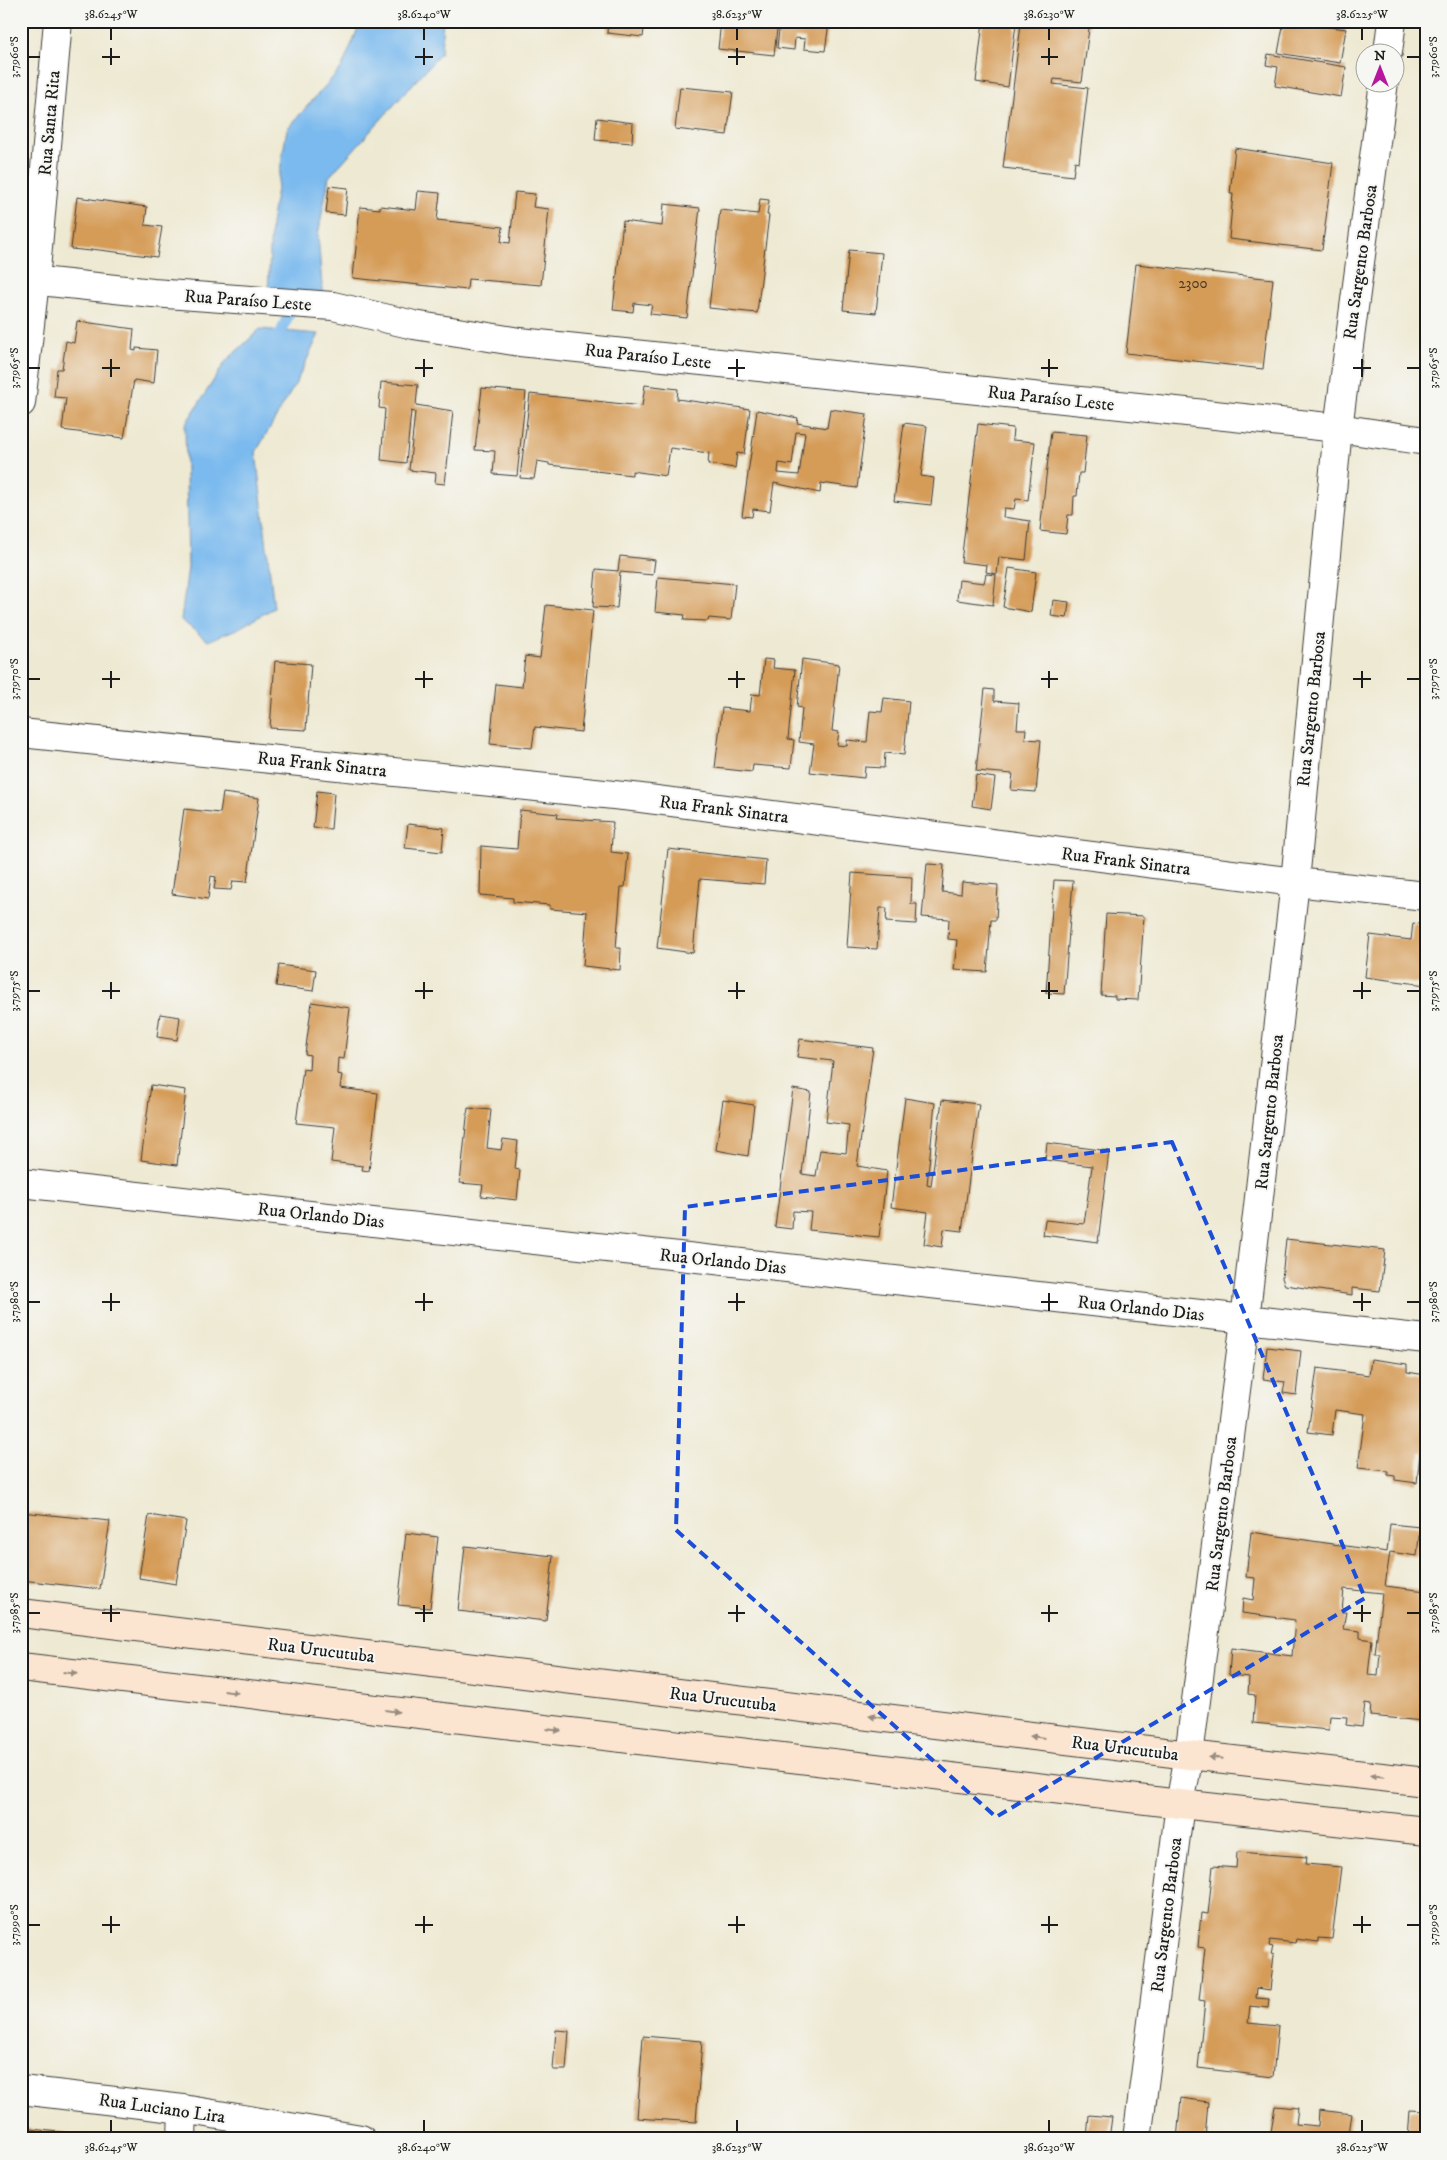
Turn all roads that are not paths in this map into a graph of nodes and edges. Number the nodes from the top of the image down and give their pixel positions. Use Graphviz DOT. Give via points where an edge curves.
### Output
graph roads {
  1 [pos="58,21"];
  2 [pos="1392,21"];
  3 [pos="1389,42"];
  4 [pos="1383,92"];
  5 [pos="28,280"];
  6 [pos="21,403"];
  7 [pos="1338,428"];
  8 [pos="1426,441"];
  9 [pos="21,733"];
  10 [pos="1295,882"];
  11 [pos="1426,896"];
  12 [pos="21,1183"];
  13 [pos="1245,1320"];
  14 [pos="1426,1339"];
  15 [pos="21,1613"];
  16 [pos="21,1667"];
  17 [pos="1189,1755"];
  18 [pos="1426,1782"];
  19 [pos="1180,1804"];
  20 [pos="1426,1831"];
  21 [pos="21,2090"];
  22 [pos="183,2109"];
  23 [pos="182,2139"];
  24 [pos="362,2139"];
  25 [pos="1137,2139"];
  1 -- 5 [label="street, Rua Santa Rita"];
  2 -- 3 [label="street"];
  4 -- 7 [label="street, Rua Sargento Barbosa"];
  5 -- 6 [label="street, Rua Santa Rita"];
  5 -- 7 [label="street, Rua Paraíso Leste" via="333,306 414,325 520,342"];
  7 -- 8 [label="street, Rua Paraíso Leste"];
  7 -- 10 [label="street, Rua Sargento Barbosa"];
  9 -- 10 [label="street, Rua Frank Sinatra" via="634,797"];
  10 -- 11 [label="street, Rua Frank Sinatra"];
  10 -- 13 [label="street, Rua Sargento Barbosa"];
  12 -- 13 [label="street, Rua Orlando Dias"];
  13 -- 14 [label="street, Rua Orlando Dias"];
  13 -- 17 [label="street, Rua Sargento Barbosa"];
  17 -- 15 [label="street, Rua Urucutuba, one-way"];
  16 -- 19 [label="street, one-way"];
  18 -- 17 [label="street, Rua Urucutuba, one-way"];
  17 -- 19 [label="street, Rua Sargento Barbosa"];
  19 -- 20 [label="street"];
  19 -- 25 [label="street, Rua Sargento Barbosa"];
  21 -- 22 [label="street, Rua Luciano Lira"];
  22 -- 23 [label="street"];
  22 -- 24 [label="street, Rua Luciano Lira"];
}
